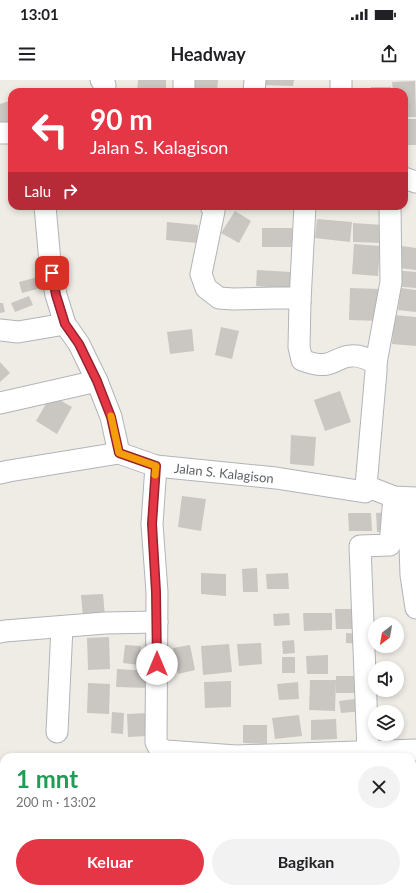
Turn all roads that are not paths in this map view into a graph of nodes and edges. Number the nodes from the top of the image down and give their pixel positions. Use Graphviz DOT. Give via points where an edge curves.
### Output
graph roads {
  1 [pos="45,210"];
  2 [pos="213,210"];
  3 [pos="305,210"];
  4 [pos="390,210"];
  5 [pos="300,300"];
  6 [pos="65,324"];
  7 [pos="0,330"];
  8 [pos="376,363"];
  9 [pos="97,381"];
  10 [pos="0,403"];
  11 [pos="119,453"];
  12 [pos="156,466"];
  13 [pos="0,473"];
  14 [pos="366,486"];
  15 [pos="408,498"];
  16 [pos="416,608"];
  17 [pos="157,622"];
  18 [pos="62,627"];
  19 [pos="0,632"];
  20 [pos="57,732"];
  21 [pos="368,746"];
  22 [pos="416,750"];
  23 [pos="194,753"];
  24 [pos="276,753"];
  1 -- 6 [label="street" via="50,262"];
  2 -- 5 [label="street" via="201,274 206,288 219,298"];
  3 -- 5 [label="street"];
  4 -- 8 [label="street" via="391,282"];
  5 -- 8 [label="street" via="299,347 302,360 313,364 326,364 352,356"];
  6 -- 7 [label="street" via="18,332"];
  6 -- 9 [label="street" via="79,344"];
  8 -- 14 [label="street"];
  9 -- 10 [label="street"];
  9 -- 11 [label="street" via="111,417"];
  11 -- 12 [label="street, Jalan S. Kalagison"];
  11 -- 13 [label="street"];
  12 -- 14 [label="street, Jalan S. Kalagison" via="276,478 365,492"];
  12 -- 17 [label="street" via="152,524"];
  14 -- 15 [label="street"];
  15 -- 16 [label="street" via="411,575"];
  15 -- 21 [label="street" via="390,545 360,546"];
  17 -- 18 [label="street"];
  17 -- 23 [label="street" via="156,742 159,748 166,751"];
  18 -- 19 [label="street"];
  18 -- 20 [label="street"];
  21 -- 22 [label="street"];
  21 -- 24 [label="street"];
}
